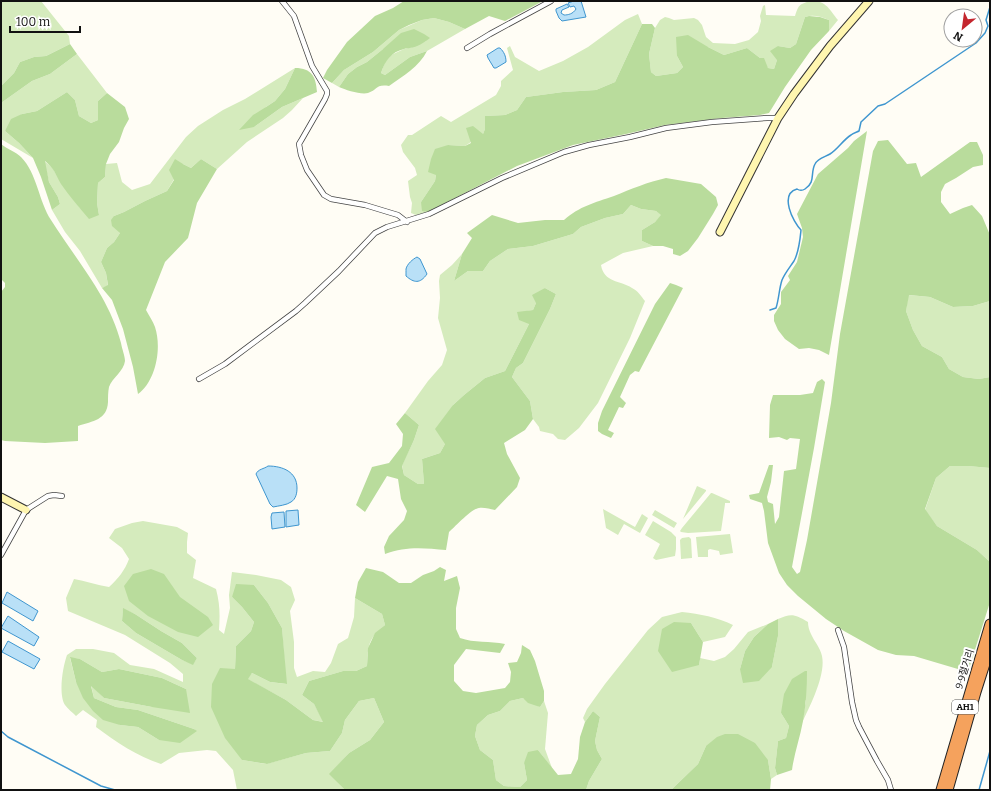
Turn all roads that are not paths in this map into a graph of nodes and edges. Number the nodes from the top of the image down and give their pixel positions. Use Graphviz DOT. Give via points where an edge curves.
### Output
graph roads {
  1 [pos="282,1"];
  2 [pos="551,1"];
  3 [pos="869,1"];
  4 [pos="467,48"];
  5 [pos="778,118"];
  6 [pos="407,222"];
  7 [pos="720,232"];
  8 [pos="199,379"];
  9 [pos="62,496"];
  10 [pos="1,497"];
  11 [pos="26,510"];
  12 [pos="1,555"];
  13 [pos="990,624"];
  14 [pos="838,630"];
  15 [pos="990,648"];
  16 [pos="987,669"];
  17 [pos="891,790"];
  18 [pos="941,790"];
  19 [pos="948,790"];
  1 -- 6 [label="street" via="294,16 307,55 327,91 300,144 307,170 324,195 330,199 365,205 398,215"];
  2 -- 4 [label="street"];
  3 -- 5 [label="street" via="830,46"];
  5 -- 6 [label="street" via="666,128 564,152"];
  5 -- 7 [label="street"];
  6 -- 8 [label="street" via="375,233 296,311 225,364"];
  9 -- 11 [label="street" via="48,496"];
  10 -- 11 [label="street"];
  11 -- 12 [label="street"];
  13 -- 18 [label="highway, 9·9절거리 / AH1"];
  14 -- 17 [label="street" via="844,647 856,720"];
  15 -- 16 [label="highway, 9·9절거리 / AH1"];
  16 -- 19 [label="highway, 9·9절거리 / AH1"];
}
